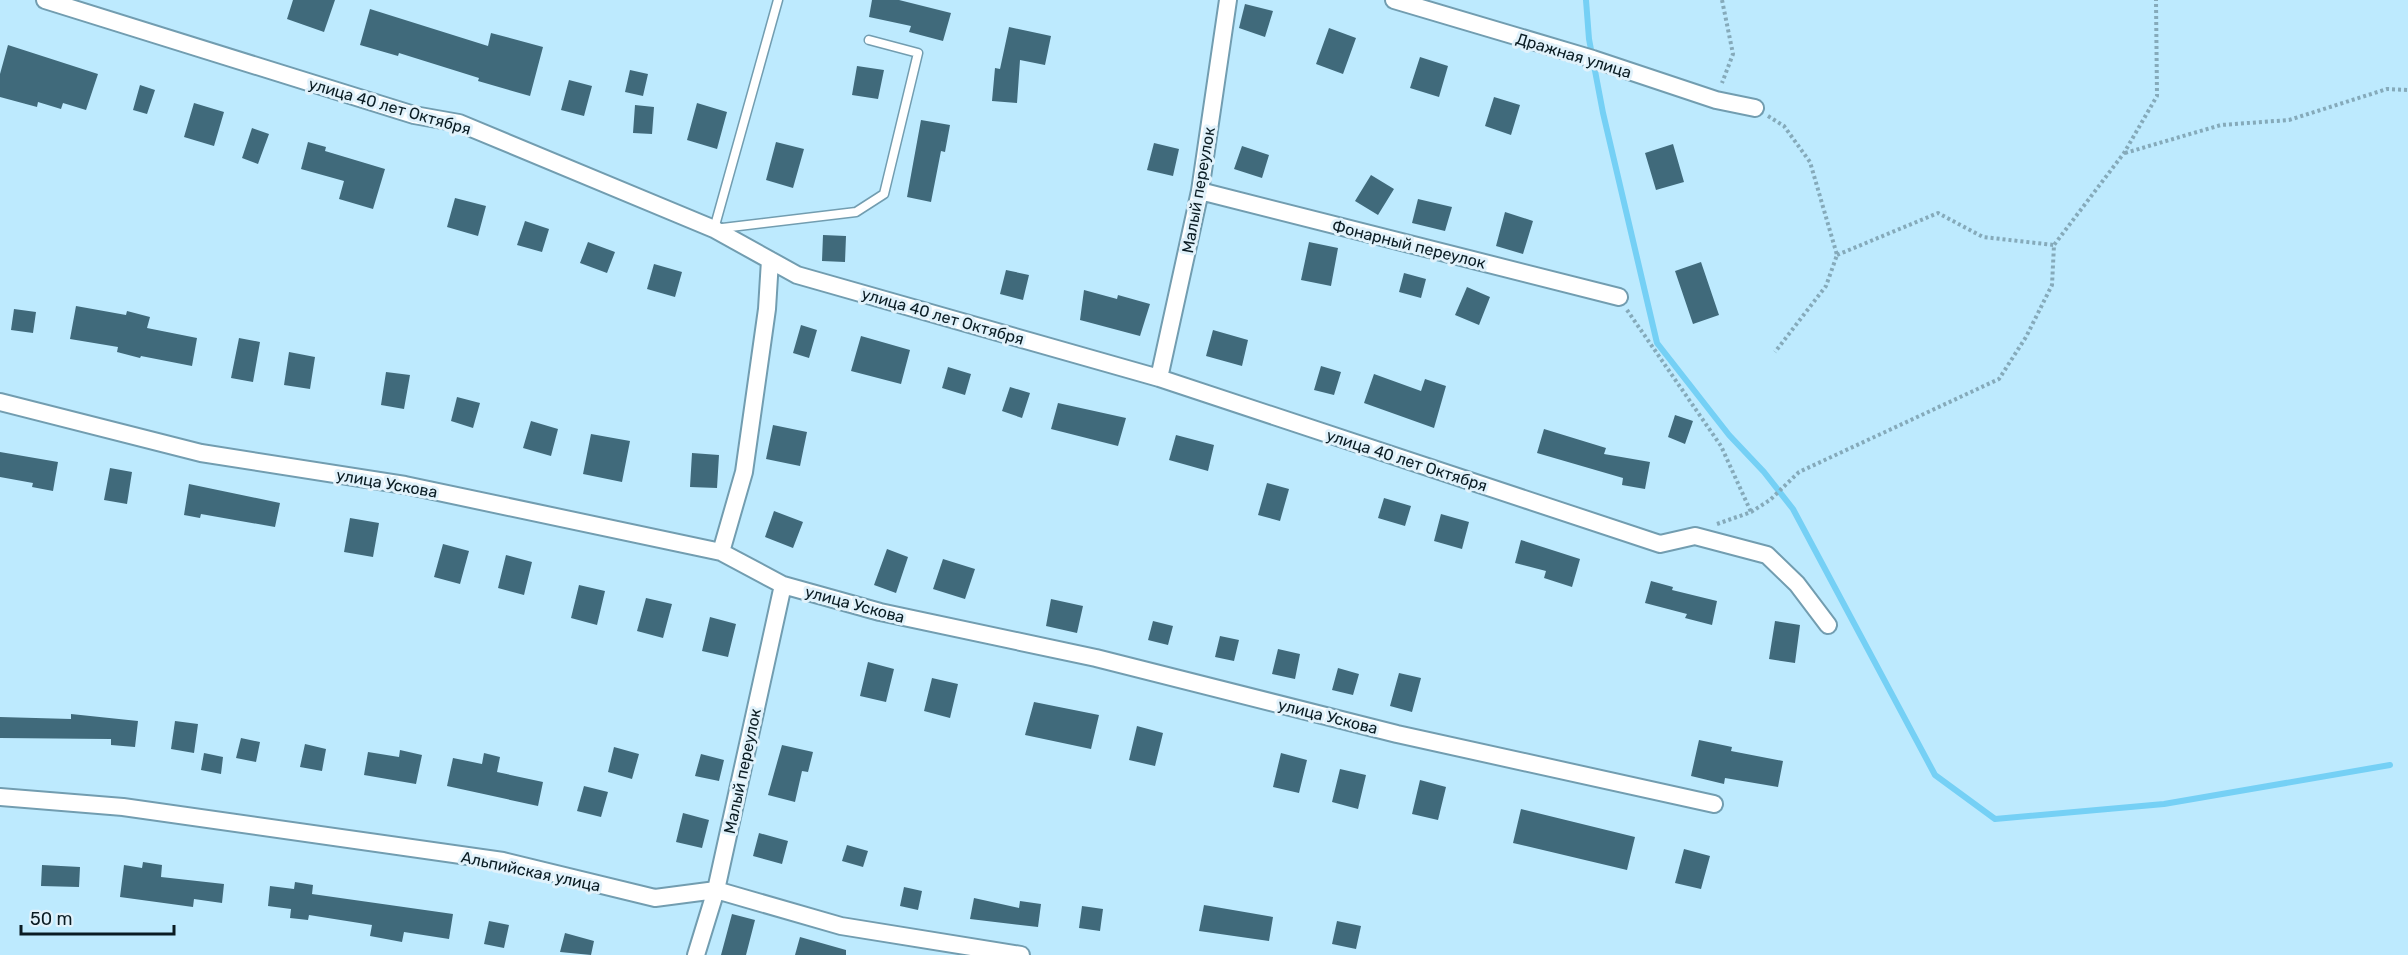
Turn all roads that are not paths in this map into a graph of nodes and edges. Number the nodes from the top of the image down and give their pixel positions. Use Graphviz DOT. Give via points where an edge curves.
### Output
graph roads {
  1 [pos="45,0"];
  2 [pos="778,0"];
  3 [pos="1228,0"];
  4 [pos="1394,0"];
  5 [pos="869,40"];
  6 [pos="1755,108"];
  7 [pos="1200,191"];
  8 [pos="714,229"];
  9 [pos="770,260"];
  10 [pos="1618,297"];
  11 [pos="1159,378"];
  12 [pos="0,402"];
  13 [pos="722,552"];
  14 [pos="783,585"];
  15 [pos="1828,625"];
  16 [pos="0,797"];
  17 [pos="1714,804"];
  18 [pos="716,890"];
  19 [pos="696,955"];
  20 [pos="1021,955"];
  1 -- 8 [label="street, улица 40 лет Октября" via="414,115 459,123"];
  2 -- 8 [label="lane"];
  3 -- 7 [label="street, Малый переулок"];
  4 -- 6 [label="street, Дражная улица" via="1716,100"];
  5 -- 8 [label="lane" via="918,53 884,194 856,212"];
  7 -- 10 [label="street, Фонарный переулок"];
  7 -- 11 [label="street, Малый переулок"];
  8 -- 9 [label="street, улица 40 лет Октября"];
  9 -- 11 [label="street, улица 40 лет Октября" via="797,274"];
  9 -- 13 [label="street" via="744,472"];
  11 -- 15 [label="street, улица 40 лет Октября" via="1660,544 1695,536 1767,555 1797,584"];
  12 -- 13 [label="street, улица Ускова" via="201,453 405,485"];
  13 -- 14 [label="street, улица Ускова"];
  14 -- 17 [label="street, улица Ускова" via="880,612 1096,658 1397,734"];
  14 -- 18 [label="street, Малый переулок"];
  16 -- 18 [label="street, Альпийская улица" via="123,807 502,861 655,898"];
  18 -- 19 [label="street, Малый переулок"];
  18 -- 20 [label="street, Альпийская улица" via="841,926"];
}
